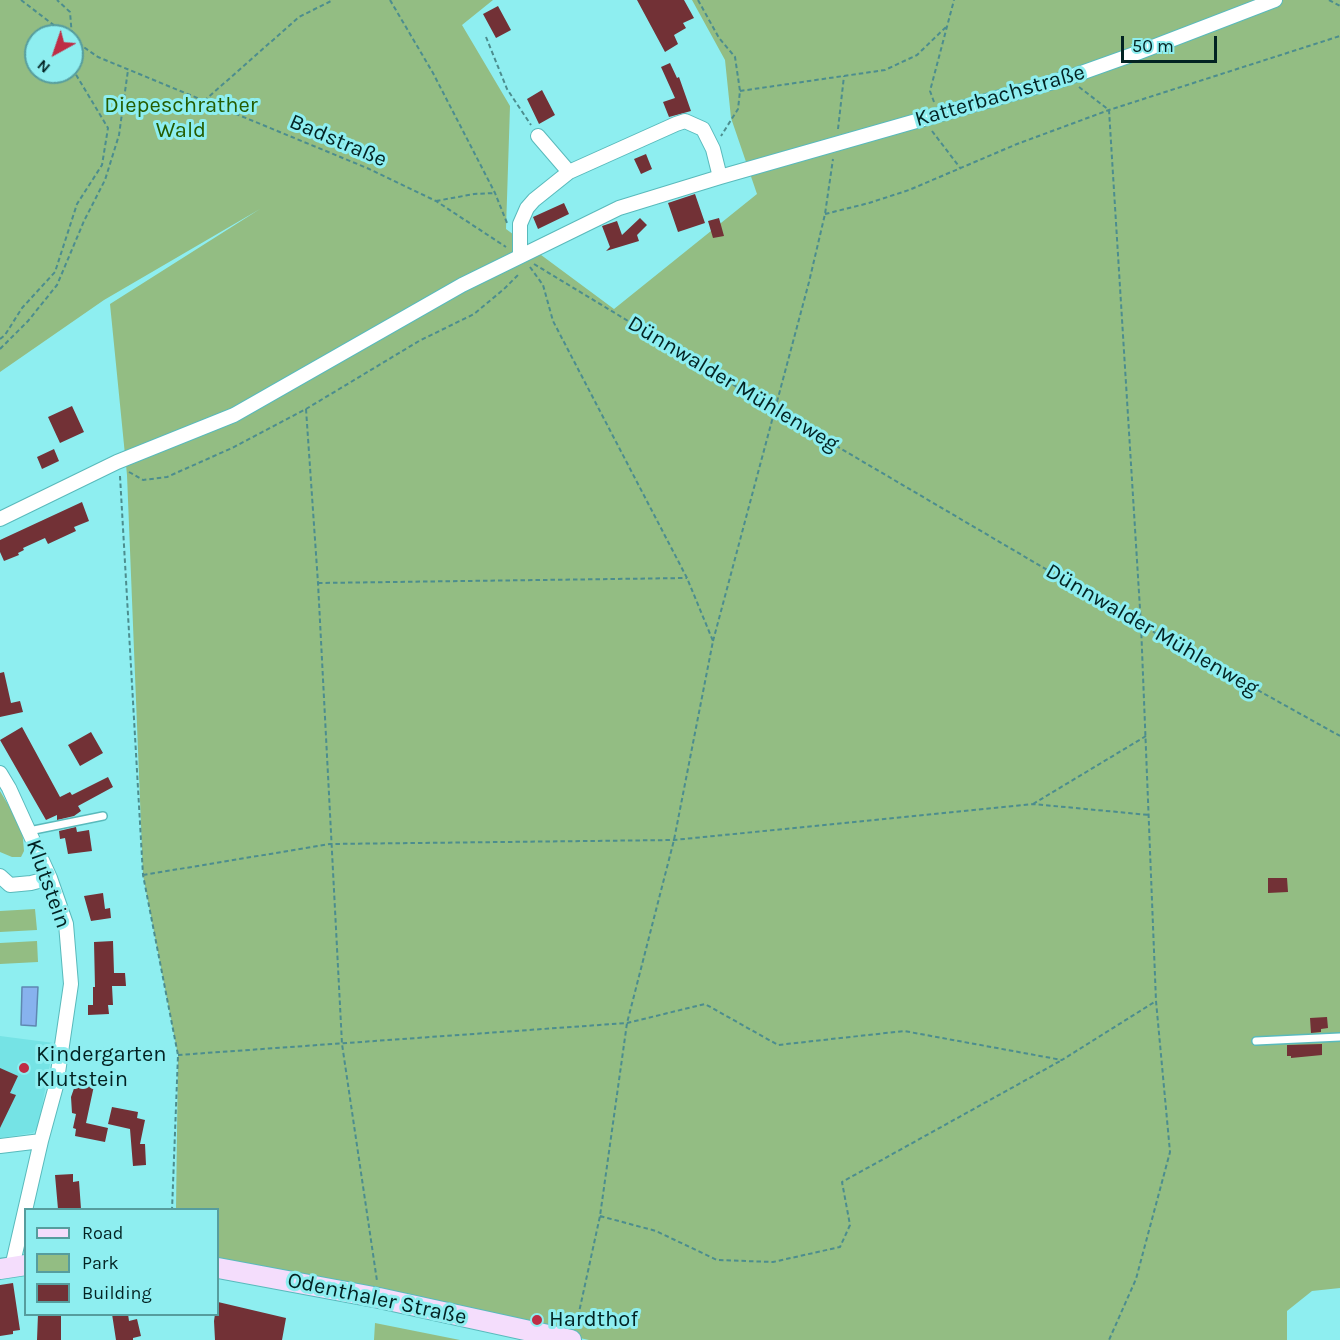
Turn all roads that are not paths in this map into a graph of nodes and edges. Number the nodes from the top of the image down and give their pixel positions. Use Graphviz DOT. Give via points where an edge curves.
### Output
graph roads {
  1 [pos="1275,0"];
  2 [pos="538,136"];
  3 [pos="569,172"];
  4 [pos="720,177"];
  5 [pos="524,260"];
  6 [pos="0,519"];
  7 [pos="0,774"];
  8 [pos="103,816"];
  9 [pos="29,831"];
  10 [pos="0,876"];
  11 [pos="50,878"];
  12 [pos="1340,1037"];
  13 [pos="1256,1041"];
  14 [pos="41,1141"];
  15 [pos="0,1146"];
  16 [pos="26,1208"];
  17 [pos="24,1218"];
  18 [pos="13,1267"];
  19 [pos="219,1268"];
  20 [pos="573,1334"];
  1 -- 4 [label="street, Katterbachstraße" via="1067,78"];
  2 -- 3 [label="street"];
  3 -- 4 [label="street" via="685,121 703,129"];
  3 -- 5 [label="street" via="527,208 520,224"];
  4 -- 5 [label="street, Katterbachstraße" via="619,208"];
  5 -- 6 [label="street" via="462,285 234,415"];
  7 -- 9 [label="street, Klutstein"];
  8 -- 9 [label="lane"];
  9 -- 11 [label="street, Klutstein"];
  10 -- 11 [label="street" via="10,885"];
  11 -- 14 [label="street, Klutstein" via="66,924 71,984 56,1086"];
  12 -- 13 [label="lane"];
  14 -- 15 [label="street"];
  14 -- 16 [label="street, Klutstein"];
  17 -- 18 [label="street, Klutstein"];
  19 -- 20 [label="main road, Odenthaler Straße"];
}
